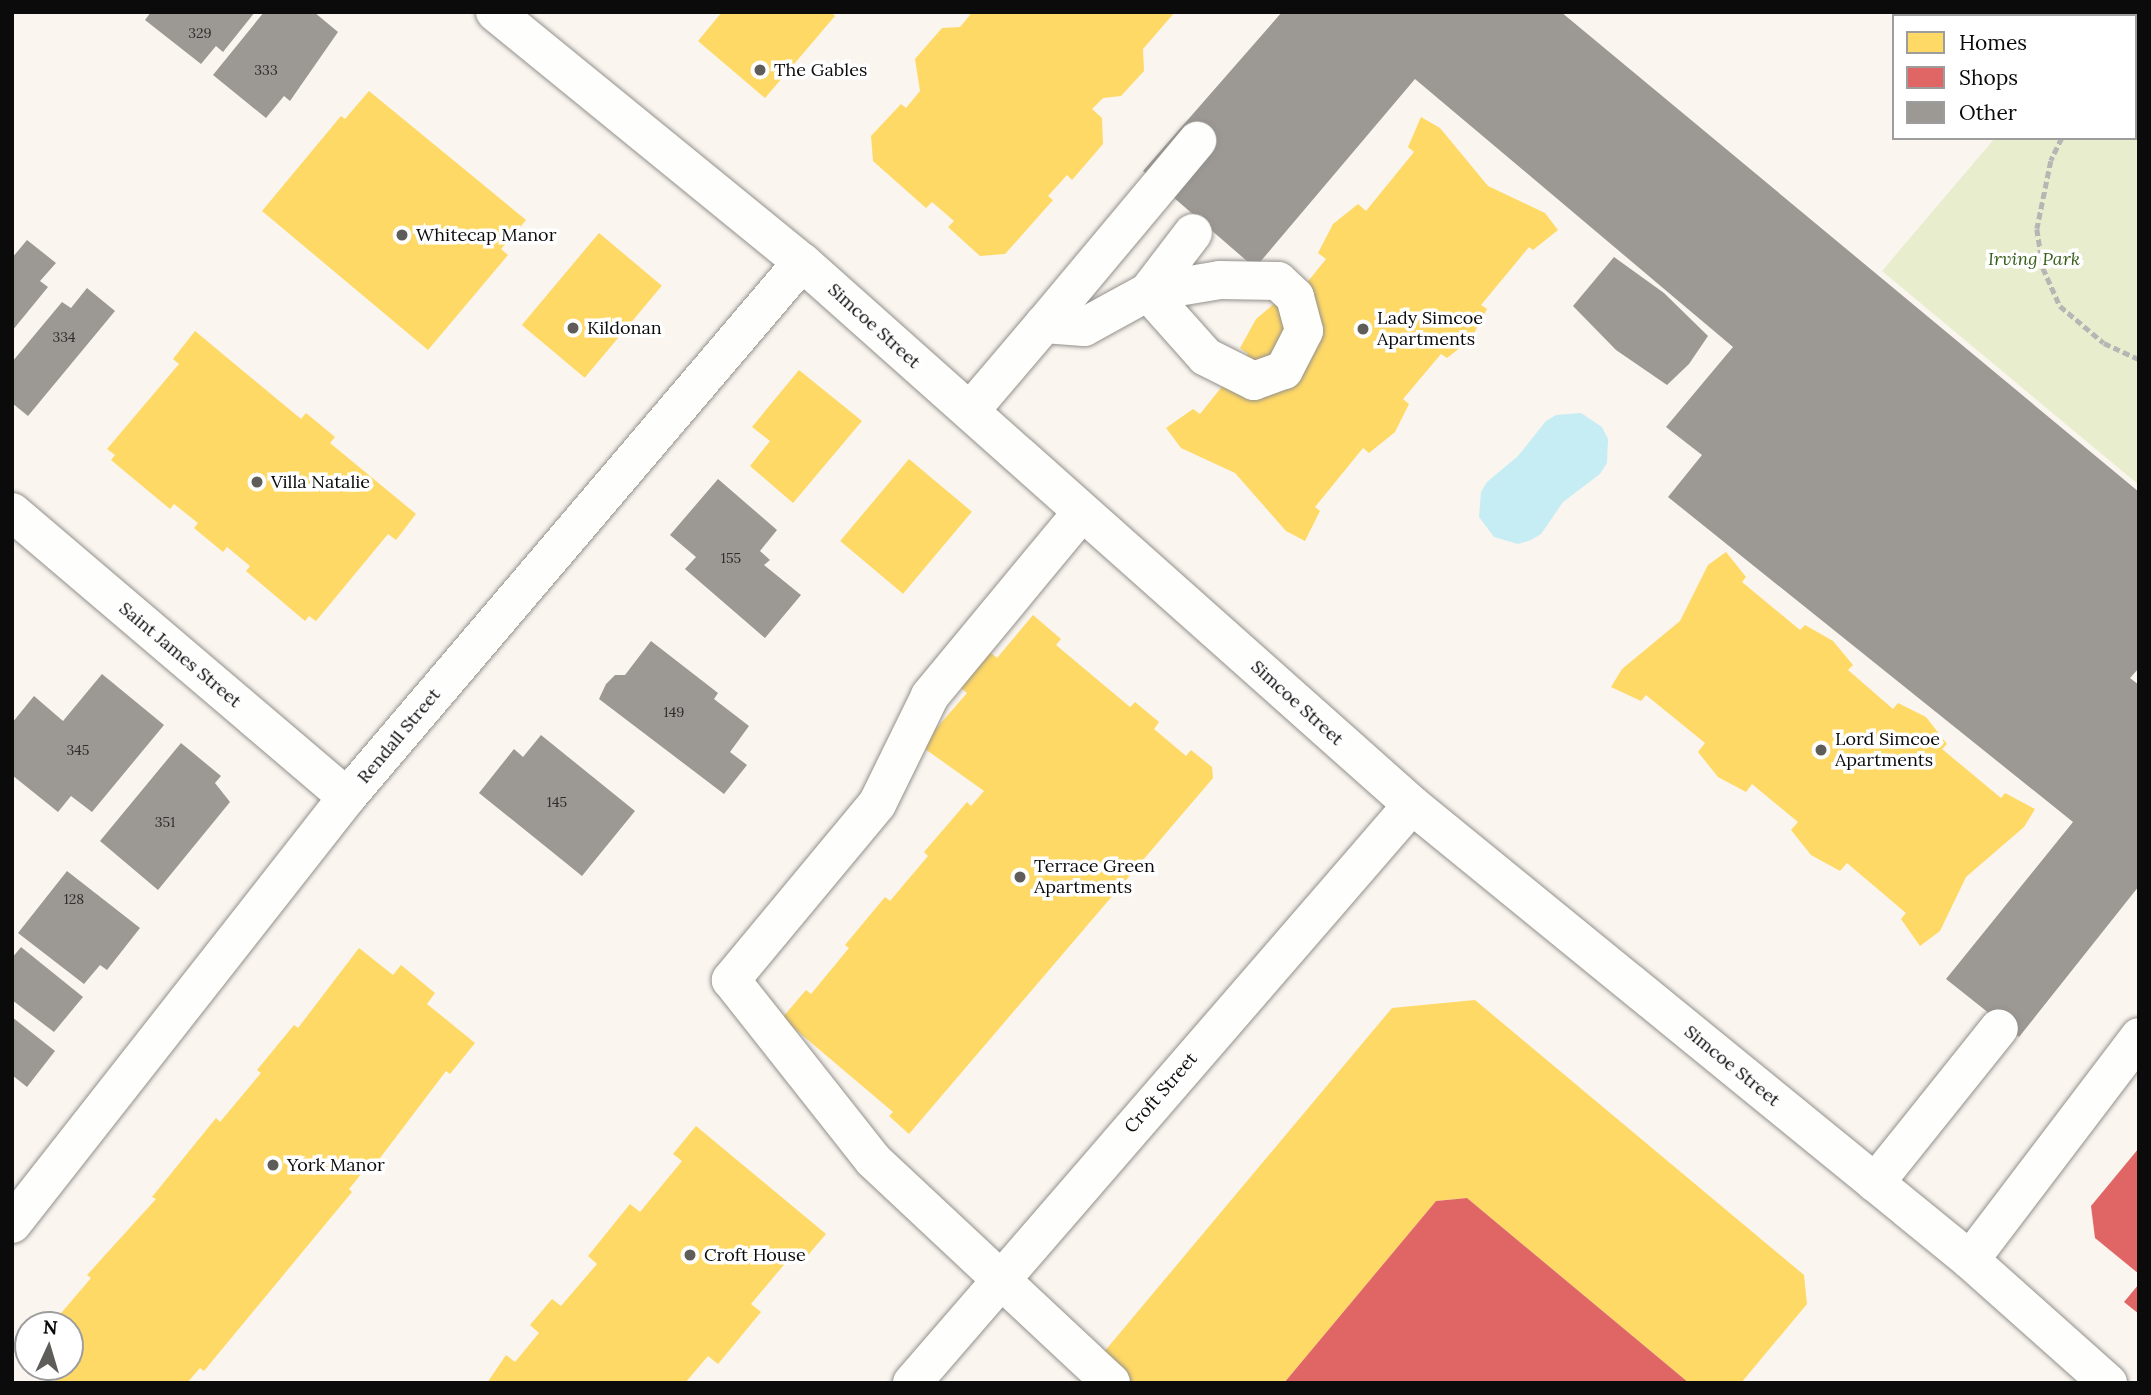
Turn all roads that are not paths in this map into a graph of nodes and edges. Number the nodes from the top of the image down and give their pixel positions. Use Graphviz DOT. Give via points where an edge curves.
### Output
graph roads {
  1 [pos="495,12"];
  2 [pos="1197,141"];
  3 [pos="1193,233"];
  4 [pos="802,262"];
  5 [pos="1044,324"];
  6 [pos="970,411"];
  7 [pos="12,512"];
  8 [pos="1082,512"];
  9 [pos="347,797"];
  10 [pos="1412,805"];
  11 [pos="1999,1028"];
  12 [pos="2139,1037"];
  13 [pos="1875,1183"];
  14 [pos="12,1224"];
  15 [pos="1970,1260"];
  16 [pos="998,1279"];
  17 [pos="912,1383"];
  18 [pos="1111,1383"];
  19 [pos="2108,1383"];
  1 -- 4 [label="street, Simcoe Street"];
  2 -- 5 [label="street"];
  3 -- 5 [label="street" via="1148,292 1084,327"];
  4 -- 6 [label="street, Simcoe Street"];
  4 -- 9 [label="street, Rendall Street"];
  5 -- 6 [label="street"];
  6 -- 8 [label="street, Simcoe Street"];
  7 -- 9 [label="street, Saint James Street"];
  8 -- 10 [label="street, Simcoe Street"];
  8 -- 16 [label="street" via="930,696 877,804 731,980 873,1160"];
  9 -- 14 [label="street, Rendall Street"];
  10 -- 13 [label="street, Simcoe Street"];
  10 -- 16 [label="street, Croft Street"];
  11 -- 13 [label="street"];
  12 -- 15 [label="street"];
  13 -- 15 [label="street, Simcoe Street"];
  15 -- 19 [label="street, Simcoe Street"];
  16 -- 17 [label="street, Croft Street"];
  16 -- 18 [label="street"];
}
